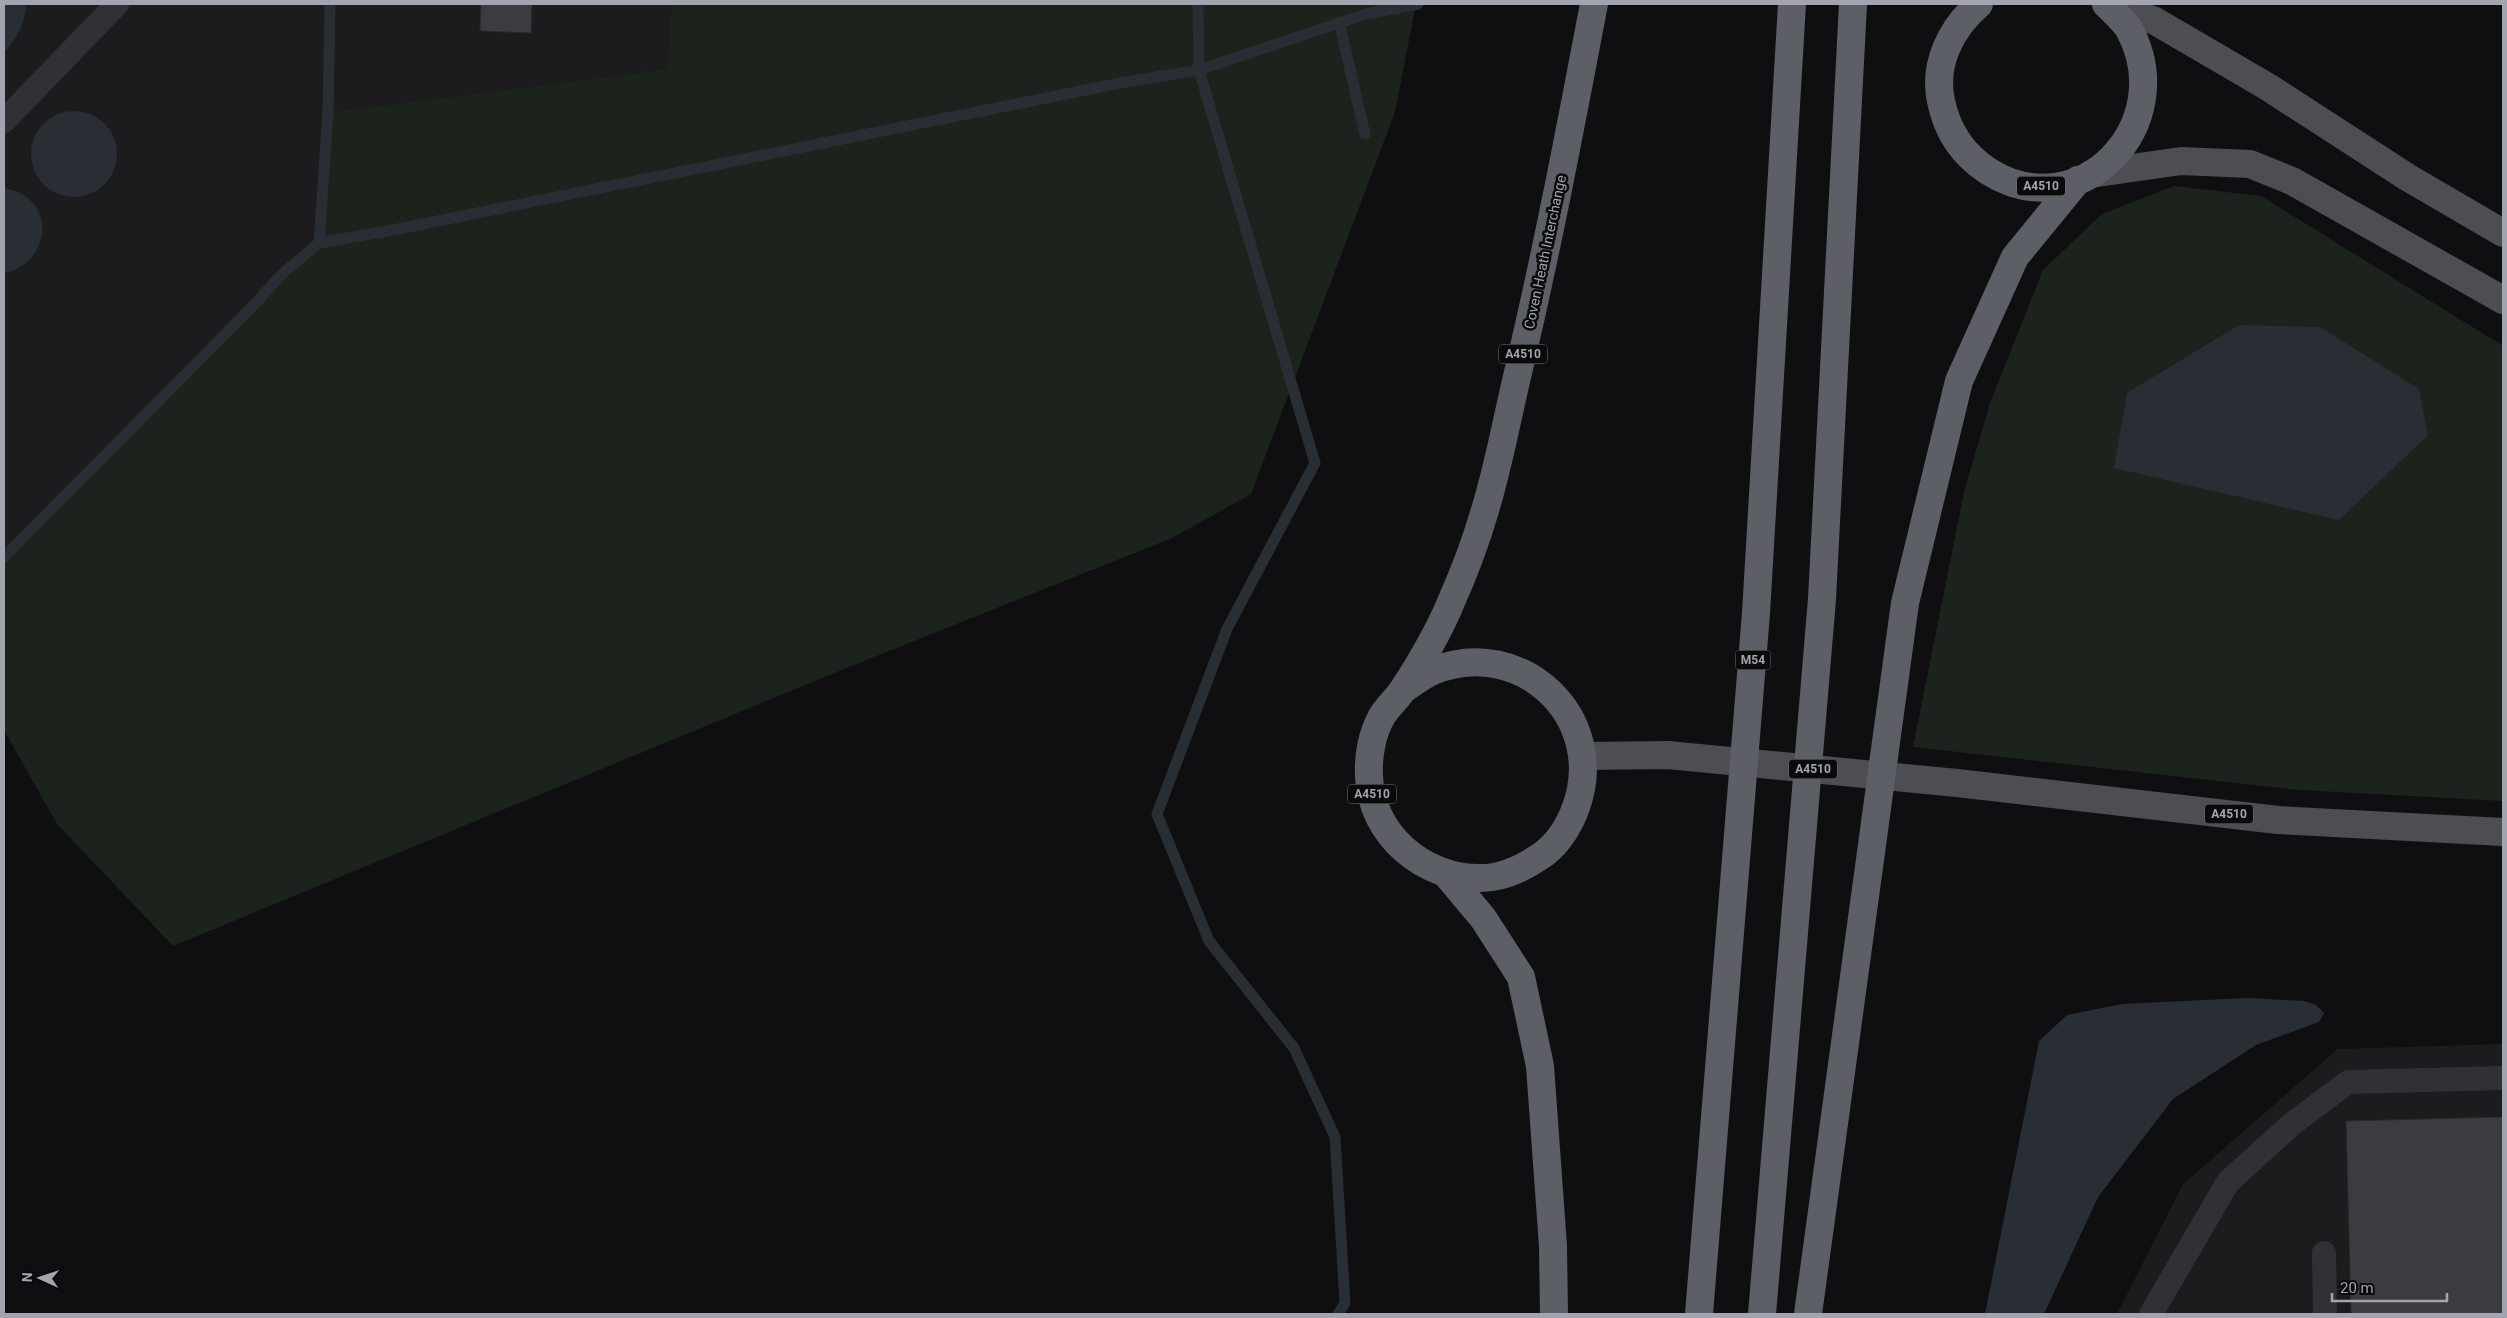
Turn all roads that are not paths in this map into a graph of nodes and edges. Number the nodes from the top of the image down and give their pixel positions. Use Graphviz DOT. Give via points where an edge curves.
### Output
graph roads {
  1 [pos="117,4"];
  2 [pos="1594,4"];
  3 [pos="1792,4"];
  4 [pos="1853,4"];
  5 [pos="1979,4"];
  6 [pos="2107,4"];
  7 [pos="4,121"];
  8 [pos="2085,177"];
  9 [pos="2503,233"];
  10 [pos="2503,300"];
  11 [pos="1404,689"];
  12 [pos="1583,756"];
  13 [pos="2503,832"];
  14 [pos="1447,874"];
  15 [pos="2503,1078"];
  16 [pos="2324,1253"];
  17 [pos="1554,1314"];
  18 [pos="1699,1314"];
  19 [pos="1762,1314"];
  20 [pos="1808,1314"];
  21 [pos="2151,1314"];
  22 [pos="2325,1314"];
  1 -- 7 [label="lane"];
  2 -- 11 [label="highway, Coven Heath Interchange / A4510" via="1544,265 1486,510 1450,606"];
  3 -- 18 [label="highway, M54" via="1756,613"];
  4 -- 19 [label="highway" via="1822,599"];
  5 -- 8 [label="highway, A4510" via="1966,15 1950,38 1941,63 1939,91 1945,118 1957,142 1998,177 2024,186 2051,187"];
  6 -- 8 [label="highway, A4510" via="2128,27 2141,58 2144,92 2136,125 2123,146"];
  6 -- 9 [label="main road, A4510" via="2155,21"];
  8 -- 10 [label="main road, A4510" via="2181,162 2250,164 2292,181"];
  8 -- 20 [label="highway" via="2015,257 1959,381 1907,594"];
  11 -- 12 [label="highway, Coven Heath Interchange / A4510" via="1431,671 1463,662 1496,663 1527,674 1554,694 1573,721"];
  11 -- 14 [label="highway, Coven Heath Interchange / A4510" via="1383,715 1371,746 1368,778 1376,810 1392,839 1417,861"];
  12 -- 13 [label="main road, A4510" via="1668,755 1957,783 2278,820"];
  12 -- 14 [label="highway, Coven Heath Interchange / A4510" via="1583,788 1571,823 1548,851 1518,870 1483,878"];
  14 -- 17 [label="highway" via="1483,918 1521,977 1540,1066 1553,1246"];
  15 -- 21 [label="lane" via="2348,1082 2292,1124 2228,1182"];
  16 -- 22 [label="lane"];
}
